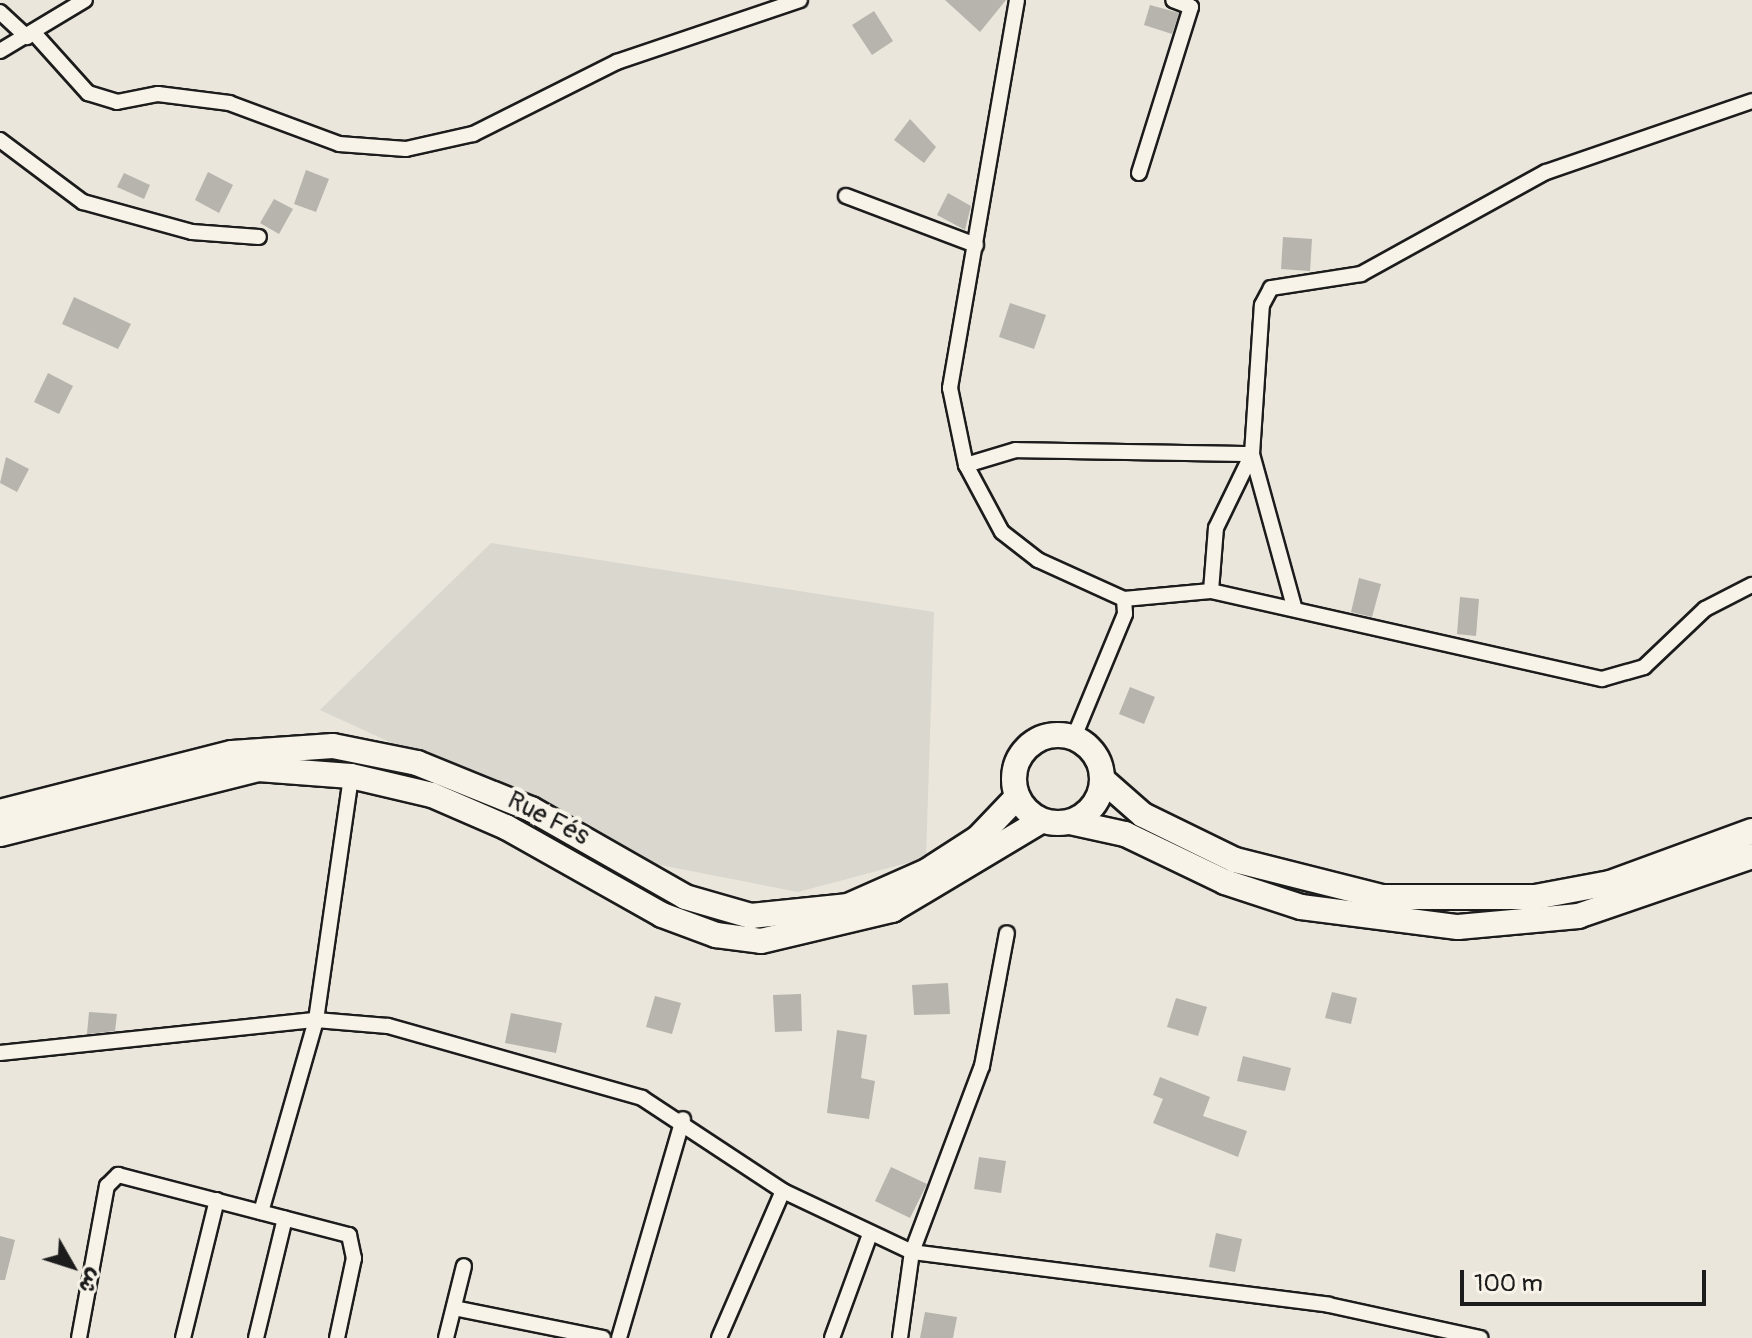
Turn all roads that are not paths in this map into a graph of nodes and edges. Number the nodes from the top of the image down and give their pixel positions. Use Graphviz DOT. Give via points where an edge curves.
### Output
graph roads {
  1 [pos="59,0"];
  2 [pos="85,0"];
  3 [pos="800,0"];
  4 [pos="1017,0"];
  5 [pos="1173,0"];
  6 [pos="0,12"];
  7 [pos="52,22"];
  8 [pos="30,35"];
  9 [pos="0,51"];
  10 [pos="1752,101"];
  11 [pos="0,140"];
  12 [pos="1139,173"];
  13 [pos="846,196"];
  14 [pos="259,237"];
  15 [pos="976,245"];
  16 [pos="1252,454"];
  17 [pos="966,465"];
  18 [pos="1752,585"];
  19 [pos="1211,591"];
  20 [pos="1124,606"];
  21 [pos="1294,606"];
  22 [pos="1074,737"];
  23 [pos="351,776"];
  24 [pos="1103,780"];
  25 [pos="1017,797"];
  26 [pos="0,812"];
  27 [pos="1041,821"];
  28 [pos="1070,822"];
  29 [pos="1752,831"];
  30 [pos="0,834"];
  31 [pos="1752,856"];
  32 [pos="1007,933"];
  33 [pos="316,1020"];
  34 [pos="0,1053"];
  35 [pos="683,1119"];
  36 [pos="783,1191"];
  37 [pos="217,1200"];
  38 [pos="261,1212"];
  39 [pos="285,1218"];
  40 [pos="869,1237"];
  41 [pos="912,1252"];
  42 [pos="464,1266"];
  43 [pos="454,1308"];
  44 [pos="559,1334"];
  45 [pos="79,1338"];
  46 [pos="183,1338"];
  47 [pos="256,1338"];
  48 [pos="337,1338"];
  49 [pos="446,1338"];
  50 [pos="603,1338"];
  51 [pos="619,1338"];
  52 [pos="719,1338"];
  53 [pos="832,1338"];
  54 [pos="900,1338"];
  55 [pos="1480,1338"];
  1 -- 7 [label="street"];
  2 -- 7 [label="street"];
  3 -- 8 [label="street" via="617,62 473,134 406,149 339,144 229,103 158,94 117,102 88,93"];
  4 -- 15 [label="street"];
  5 -- 12 [label="street" via="1191,7"];
  6 -- 8 [label="street"];
  7 -- 8 [label="street"];
  8 -- 9 [label="street"];
  10 -- 16 [label="street" via="1546,172 1361,274 1271,288 1262,305"];
  11 -- 14 [label="street" via="83,202 192,232"];
  13 -- 15 [label="street"];
  15 -- 17 [label="street" via="949,376"];
  16 -- 17 [label="street" via="1016,450"];
  16 -- 19 [label="street" via="1216,528"];
  16 -- 21 [label="street"];
  17 -- 20 [label="street" via="994,522 1024,551"];
  18 -- 21 [label="street" via="1705,609 1644,667 1602,679 1516,665"];
  19 -- 20 [label="street"];
  19 -- 21 [label="street"];
  20 -- 22 [label="street"];
  22 -- 24 [label="highway" via="1100,762"];
  22 -- 25 [label="highway" via="1053,734 1027,749 1013,776"];
  23 -- 27 [label="highway, Rue Fés" via="432,795 506,827 662,915 716,935 761,941 892,910"];
  23 -- 30 [label="highway, Rue Fés" via="258,769"];
  23 -- 33 [label="street"];
  24 -- 28 [label="highway" via="1093,806"];
  24 -- 29 [label="highway" via="1143,815 1235,860 1382,897 1535,897 1610,883"];
  25 -- 26 [label="highway, Rue Fés" via="978,838 927,871 848,906 751,916 685,897 503,797 417,763 333,746 232,753"];
  25 -- 27 [label="highway"];
  27 -- 28 [label="highway"];
  28 -- 31 [label="highway" via="1125,834 1225,882 1301,907 1458,927 1591,913"];
  32 -- 41 [label="street" via="1003,985 982,1066"];
  33 -- 34 [label="street"];
  33 -- 35 [label="street" via="388,1026 483,1048 642,1098"];
  33 -- 38 [label="street"];
  35 -- 36 [label="street" via="733,1162"];
  35 -- 51 [label="street"];
  36 -- 40 [label="street"];
  36 -- 52 [label="street"];
  37 -- 38 [label="street"];
  37 -- 45 [label="street" via="113,1178"];
  37 -- 46 [label="street"];
  38 -- 39 [label="street"];
  39 -- 47 [label="street"];
  39 -- 48 [label="street" via="355,1241"];
  40 -- 41 [label="street"];
  40 -- 53 [label="street"];
  41 -- 54 [label="street"];
  41 -- 55 [label="street" via="1329,1305"];
  42 -- 43 [label="street"];
  43 -- 44 [label="street"];
  43 -- 49 [label="street"];
  44 -- 50 [label="street"];
}
